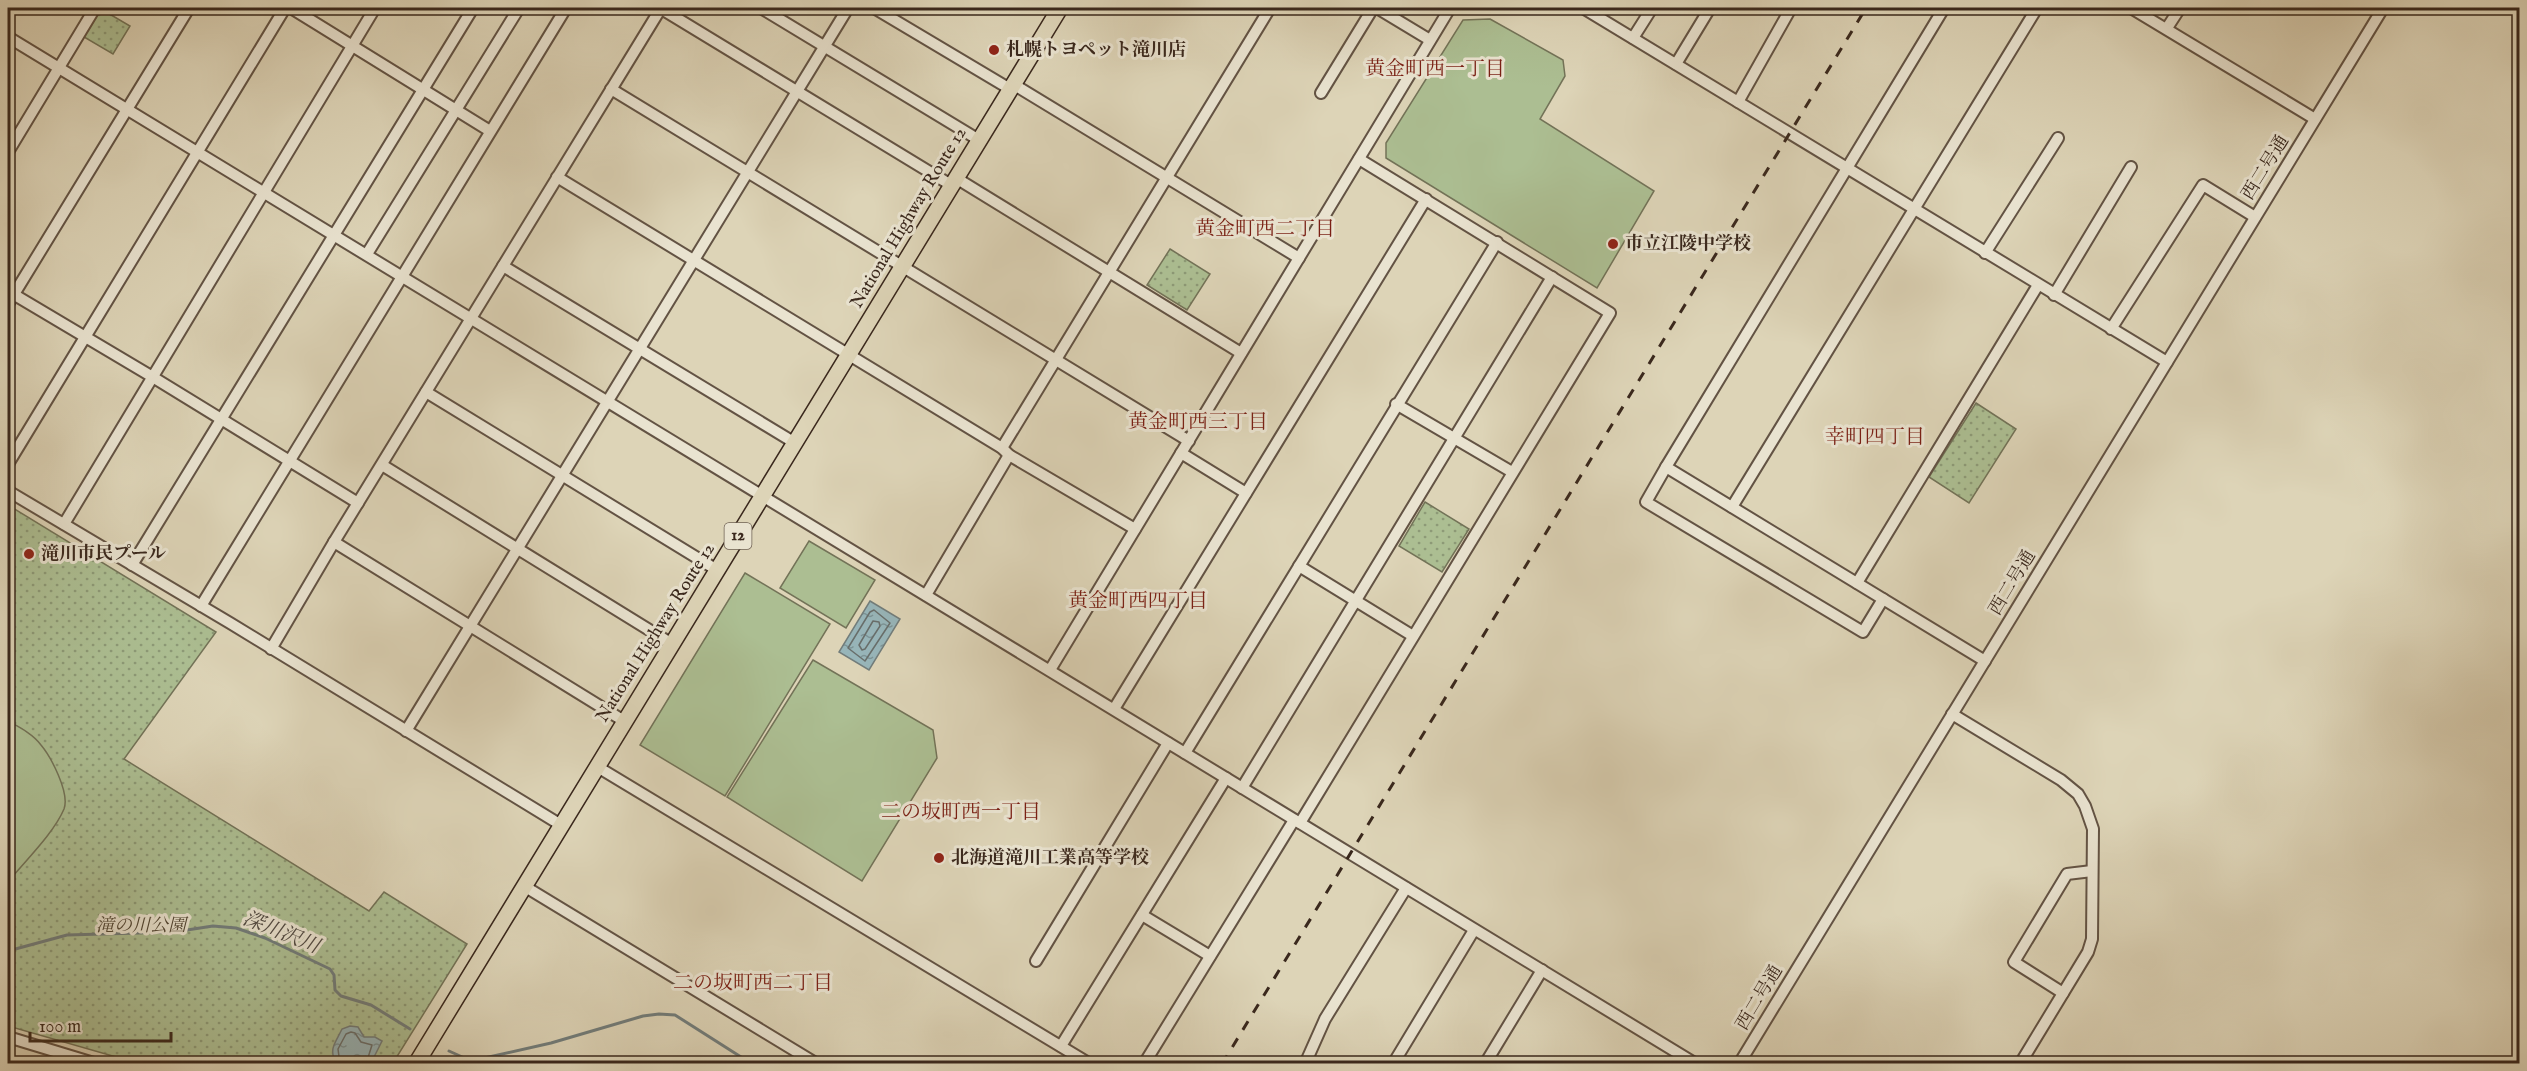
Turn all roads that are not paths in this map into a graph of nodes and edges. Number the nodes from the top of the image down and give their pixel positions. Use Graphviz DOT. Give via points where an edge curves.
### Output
graph roads {
  1 [pos="95,8"];
  2 [pos="189,8"];
  3 [pos="285,8"];
  4 [pos="291,8"];
  5 [pos="375,8"];
  6 [pos="473,8"];
  7 [pos="519,8"];
  8 [pos="566,8"];
  9 [pos="661,8"];
  10 [pos="761,8"];
  11 [pos="848,8"];
  12 [pos="874,8"];
  13 [pos="1060,8"];
  14 [pos="1270,8"];
  15 [pos="1375,8"];
  16 [pos="1450,8"];
  17 [pos="1583,8"];
  18 [pos="1652,8"];
  19 [pos="1710,8"];
  20 [pos="1791,8"];
  21 [pos="1944,8"];
  22 [pos="2037,8"];
  23 [pos="2131,8"];
  24 [pos="2180,8"];
  25 [pos="2383,8"];
  26 [pos="2167,28"];
  27 [pos="8,37"];
  28 [pos="1633,38"];
  29 [pos="1430,40"];
  30 [pos="352,44"];
  31 [pos="825,45"];
  32 [pos="1676,64"];
  33 [pos="58,68"];
  34 [pos="1012,87"];
  35 [pos="423,89"];
  36 [pos="611,89"];
  37 [pos="796,90"];
  38 [pos="1321,93"];
  39 [pos="1738,102"];
  40 [pos="128,110"];
  41 [pos="456,110"];
  42 [pos="2315,119"];
  43 [pos="490,130"];
  44 [pos="2058,138"];
  45 [pos="979,140"];
  46 [pos="8,152"];
  47 [pos="196,152"];
  48 [pos="1359,159"];
  49 [pos="2131,167"];
  50 [pos="1847,169"];
  51 [pos="746,172"];
  52 [pos="557,177"];
  53 [pos="1167,177"];
  54 [pos="954,182"];
  55 [pos="264,193"];
  56 [pos="1426,199"];
  57 [pos="1915,210"];
  58 [pos="2254,217"];
  59 [pos="335,235"];
  60 [pos="1497,242"];
  61 [pos="1985,253"];
  62 [pos="367,254"];
  63 [pos="1299,258"];
  64 [pos="693,260"];
  65 [pos="502,266"];
  66 [pos="902,267"];
  67 [pos="1108,272"];
  68 [pos="403,276"];
  69 [pos="1552,277"];
  70 [pos="2038,285"];
  71 [pos="2054,295"];
  72 [pos="9,296"];
  73 [pos="471,318"];
  74 [pos="2111,329"];
  75 [pos="84,335"];
  76 [pos="640,348"];
  77 [pos="1242,353"];
  78 [pos="849,354"];
  79 [pos="1056,360"];
  80 [pos="2167,362"];
  81 [pos="151,376"];
  82 [pos="426,392"];
  83 [pos="607,402"];
  84 [pos="1396,404"];
  85 [pos="221,418"];
  86 [pos="1454,438"];
  87 [pos="1189,441"];
  88 [pos="795,443"];
  89 [pos="1006,451"];
  90 [pos="1181,453"];
  91 [pos="291,461"];
  92 [pos="8,464"];
  93 [pos="381,465"];
  94 [pos="1666,467"];
  95 [pos="1512,472"];
  96 [pos="561,476"];
  97 [pos="8,491"];
  98 [pos="1246,493"];
  99 [pos="763,495"];
  100 [pos="358,503"];
  101 [pos="1732,507"];
  102 [pos="64,524"];
  103 [pos="1135,529"];
  104 [pos="334,542"];
  105 [pos="517,549"];
  106 [pos="132,565"];
  107 [pos="1299,566"];
  108 [pos="717,570"];
  109 [pos="1857,583"];
  110 [pos="926,595"];
  111 [pos="1883,599"];
  112 [pos="1356,601"];
  113 [pos="201,606"];
  114 [pos="469,625"];
  115 [pos="1413,636"];
  116 [pos="672,644"];
  117 [pos="271,649"];
  118 [pos="1985,661"];
  119 [pos="1050,670"];
  120 [pos="1114,710"];
  121 [pos="1952,714"];
  122 [pos="624,721"];
  123 [pos="406,731"];
  124 [pos="1168,743"];
  125 [pos="1185,753"];
  126 [pos="596,766"];
  127 [pos="1226,778"];
  128 [pos="1242,788"];
  129 [pos="1297,821"];
  130 [pos="561,825"];
  131 [pos="2092,871"];
  132 [pos="524,886"];
  133 [pos="1406,888"];
  134 [pos="1142,915"];
  135 [pos="1474,930"];
  136 [pos="1210,956"];
  137 [pos="1036,960"];
  138 [pos="1542,970"];
  139 [pos="2063,993"];
  140 [pos="8,1037"];
  141 [pos="1061,1046"];
  142 [pos="97,1064"];
  143 [pos="416,1064"];
  144 [pos="817,1064"];
  145 [pos="1090,1064"];
  146 [pos="1144,1064"];
  147 [pos="1305,1064"];
  148 [pos="1393,1064"];
  149 [pos="1485,1064"];
  150 [pos="1696,1064"];
  151 [pos="1739,1064"];
  152 [pos="2020,1064"];
  1 -- 33 [label="street"];
  2 -- 40 [label="street"];
  3 -- 47 [label="street"];
  4 -- 30 [label="street"];
  5 -- 30 [label="street"];
  6 -- 35 [label="street"];
  7 -- 41 [label="street"];
  8 -- 43 [label="street"];
  9 -- 36 [label="street"];
  9 -- 37 [label="street"];
  10 -- 31 [label="street"];
  11 -- 31 [label="street"];
  12 -- 34 [label="street"];
  13 -- 34 [label="highway, National Highway Route 12 / 12"];
  14 -- 53 [label="street"];
  15 -- 29 [label="street"];
  15 -- 38 [label="street"];
  16 -- 29 [label="street"];
  17 -- 28 [label="street"];
  18 -- 28 [label="street"];
  19 -- 32 [label="street"];
  20 -- 39 [label="street"];
  21 -- 50 [label="street"];
  22 -- 57 [label="street"];
  23 -- 26 [label="street"];
  24 -- 26 [label="street"];
  25 -- 42 [label="street, 西二号通"];
  26 -- 42 [label="street"];
  27 -- 33 [label="street"];
  28 -- 32 [label="street"];
  29 -- 48 [label="street"];
  30 -- 35 [label="street"];
  30 -- 55 [label="street"];
  31 -- 37 [label="street"];
  31 -- 45 [label="street"];
  32 -- 39 [label="street"];
  33 -- 40 [label="street"];
  33 -- 46 [label="street"];
  34 -- 45 [label="highway, National Highway Route 12 / 12"];
  34 -- 53 [label="street"];
  35 -- 41 [label="street"];
  35 -- 59 [label="street"];
  36 -- 51 [label="street"];
  36 -- 52 [label="street"];
  37 -- 51 [label="street"];
  37 -- 54 [label="street"];
  39 -- 50 [label="street"];
  40 -- 47 [label="street"];
  40 -- 72 [label="street"];
  41 -- 43 [label="street"];
  41 -- 62 [label="street"];
  42 -- 58 [label="street, 西二号通"];
  43 -- 68 [label="street"];
  44 -- 61 [label="street"];
  45 -- 54 [label="highway, National Highway Route 12 / 12"];
  47 -- 55 [label="street"];
  47 -- 75 [label="street"];
  48 -- 56 [label="street"];
  48 -- 63 [label="street"];
  49 -- 71 [label="street"];
  50 -- 57 [label="street"];
  50 -- 94 [label="street"];
  51 -- 64 [label="street"];
  51 -- 66 [label="street"];
  52 -- 64 [label="street"];
  52 -- 65 [label="street"];
  53 -- 63 [label="street"];
  53 -- 67 [label="street"];
  54 -- 66 [label="highway, National Highway Route 12 / 12"];
  54 -- 67 [label="street"];
  55 -- 59 [label="street"];
  55 -- 81 [label="street"];
  56 -- 60 [label="street"];
  56 -- 98 [label="street"];
  57 -- 61 [label="street"];
  57 -- 101 [label="street"];
  58 -- 74 [label="street" via="2202,185"];
  58 -- 80 [label="street, 西二号通"];
  59 -- 62 [label="street"];
  59 -- 85 [label="street"];
  60 -- 69 [label="street"];
  60 -- 84 [label="street"];
  61 -- 70 [label="street"];
  62 -- 68 [label="street"];
  63 -- 77 [label="street"];
  64 -- 76 [label="street"];
  64 -- 78 [label="street"];
  65 -- 73 [label="street"];
  65 -- 76 [label="street"];
  66 -- 78 [label="highway, National Highway Route 12 / 12"];
  66 -- 79 [label="street"];
  67 -- 77 [label="street"];
  67 -- 79 [label="street"];
  68 -- 73 [label="street"];
  68 -- 91 [label="street"];
  69 -- 86 [label="street"];
  69 -- 95 [label="street" via="1610,313"];
  70 -- 71 [label="street"];
  70 -- 109 [label="street"];
  71 -- 74 [label="street"];
  72 -- 75 [label="street"];
  73 -- 82 [label="street"];
  73 -- 83 [label="street"];
  74 -- 80 [label="street"];
  75 -- 81 [label="street"];
  75 -- 92 [label="street"];
  76 -- 83 [label="street"];
  76 -- 88 [label="street"];
  77 -- 87 [label="street"];
  78 -- 88 [label="highway, National Highway Route 12 / 12"];
  78 -- 89 [label="street"];
  79 -- 87 [label="street"];
  79 -- 89 [label="street"];
  80 -- 118 [label="street, 西二号通"];
  81 -- 85 [label="street"];
  81 -- 102 [label="street"];
  82 -- 93 [label="street"];
  82 -- 96 [label="street"];
  83 -- 96 [label="street"];
  83 -- 99 [label="street"];
  84 -- 86 [label="street"];
  84 -- 107 [label="street"];
  85 -- 91 [label="street"];
  85 -- 106 [label="street"];
  86 -- 95 [label="street"];
  86 -- 112 [label="street"];
  87 -- 90 [label="street"];
  88 -- 99 [label="highway, National Highway Route 12 / 12"];
  89 -- 103 [label="street"];
  89 -- 110 [label="street"];
  90 -- 98 [label="street"];
  90 -- 103 [label="street"];
  91 -- 100 [label="street"];
  91 -- 113 [label="street"];
  93 -- 100 [label="street"];
  93 -- 105 [label="street"];
  94 -- 101 [label="street"];
  94 -- 111 [label="street" via="1646,502 1863,632"];
  95 -- 115 [label="street"];
  96 -- 105 [label="street"];
  96 -- 108 [label="street"];
  97 -- 102 [label="street"];
  98 -- 120 [label="street"];
  99 -- 108 [label="highway, National Highway Route 12 / 12"];
  99 -- 110 [label="street"];
  100 -- 104 [label="street"];
  101 -- 109 [label="street"];
  102 -- 106 [label="street"];
  103 -- 119 [label="street"];
  104 -- 114 [label="street"];
  104 -- 117 [label="street"];
  105 -- 114 [label="street"];
  105 -- 116 [label="street"];
  106 -- 113 [label="street"];
  107 -- 112 [label="street"];
  107 -- 125 [label="street"];
  108 -- 116 [label="highway, National Highway Route 12 / 12"];
  109 -- 111 [label="street"];
  110 -- 119 [label="street"];
  111 -- 118 [label="street"];
  112 -- 115 [label="street"];
  112 -- 128 [label="street"];
  113 -- 117 [label="street"];
  114 -- 122 [label="street"];
  114 -- 123 [label="street"];
  115 -- 129 [label="street"];
  116 -- 122 [label="highway, National Highway Route 12 / 12"];
  117 -- 123 [label="street"];
  118 -- 121 [label="street, 西二号通"];
  119 -- 120 [label="street"];
  120 -- 124 [label="street"];
  121 -- 131 [label="street" via="2061,780 2078,795 2093,829"];
  121 -- 151 [label="street, 西二号通"];
  122 -- 126 [label="highway, National Highway Route 12 / 12"];
  123 -- 130 [label="street"];
  124 -- 125 [label="street"];
  124 -- 137 [label="street"];
  125 -- 127 [label="street"];
  126 -- 130 [label="highway, National Highway Route 12 / 12"];
  126 -- 141 [label="street"];
  127 -- 128 [label="street"];
  127 -- 134 [label="street"];
  128 -- 129 [label="street"];
  129 -- 133 [label="street"];
  129 -- 136 [label="street"];
  130 -- 132 [label="highway, National Highway Route 12 / 12"];
  131 -- 139 [label="street" via="2092,939"];
  131 -- 139 [label="street" via="2067,874 2014,962"];
  132 -- 143 [label="highway, National Highway Route 12 / 12"];
  132 -- 144 [label="street"];
  133 -- 135 [label="street"];
  133 -- 147 [label="street" via="1325,1019"];
  134 -- 136 [label="street"];
  134 -- 141 [label="street"];
  135 -- 138 [label="street"];
  135 -- 148 [label="street"];
  136 -- 146 [label="street"];
  138 -- 149 [label="street"];
  138 -- 150 [label="street"];
  139 -- 152 [label="street"];
  140 -- 142 [label="street"];
  141 -- 145 [label="street"];
}
